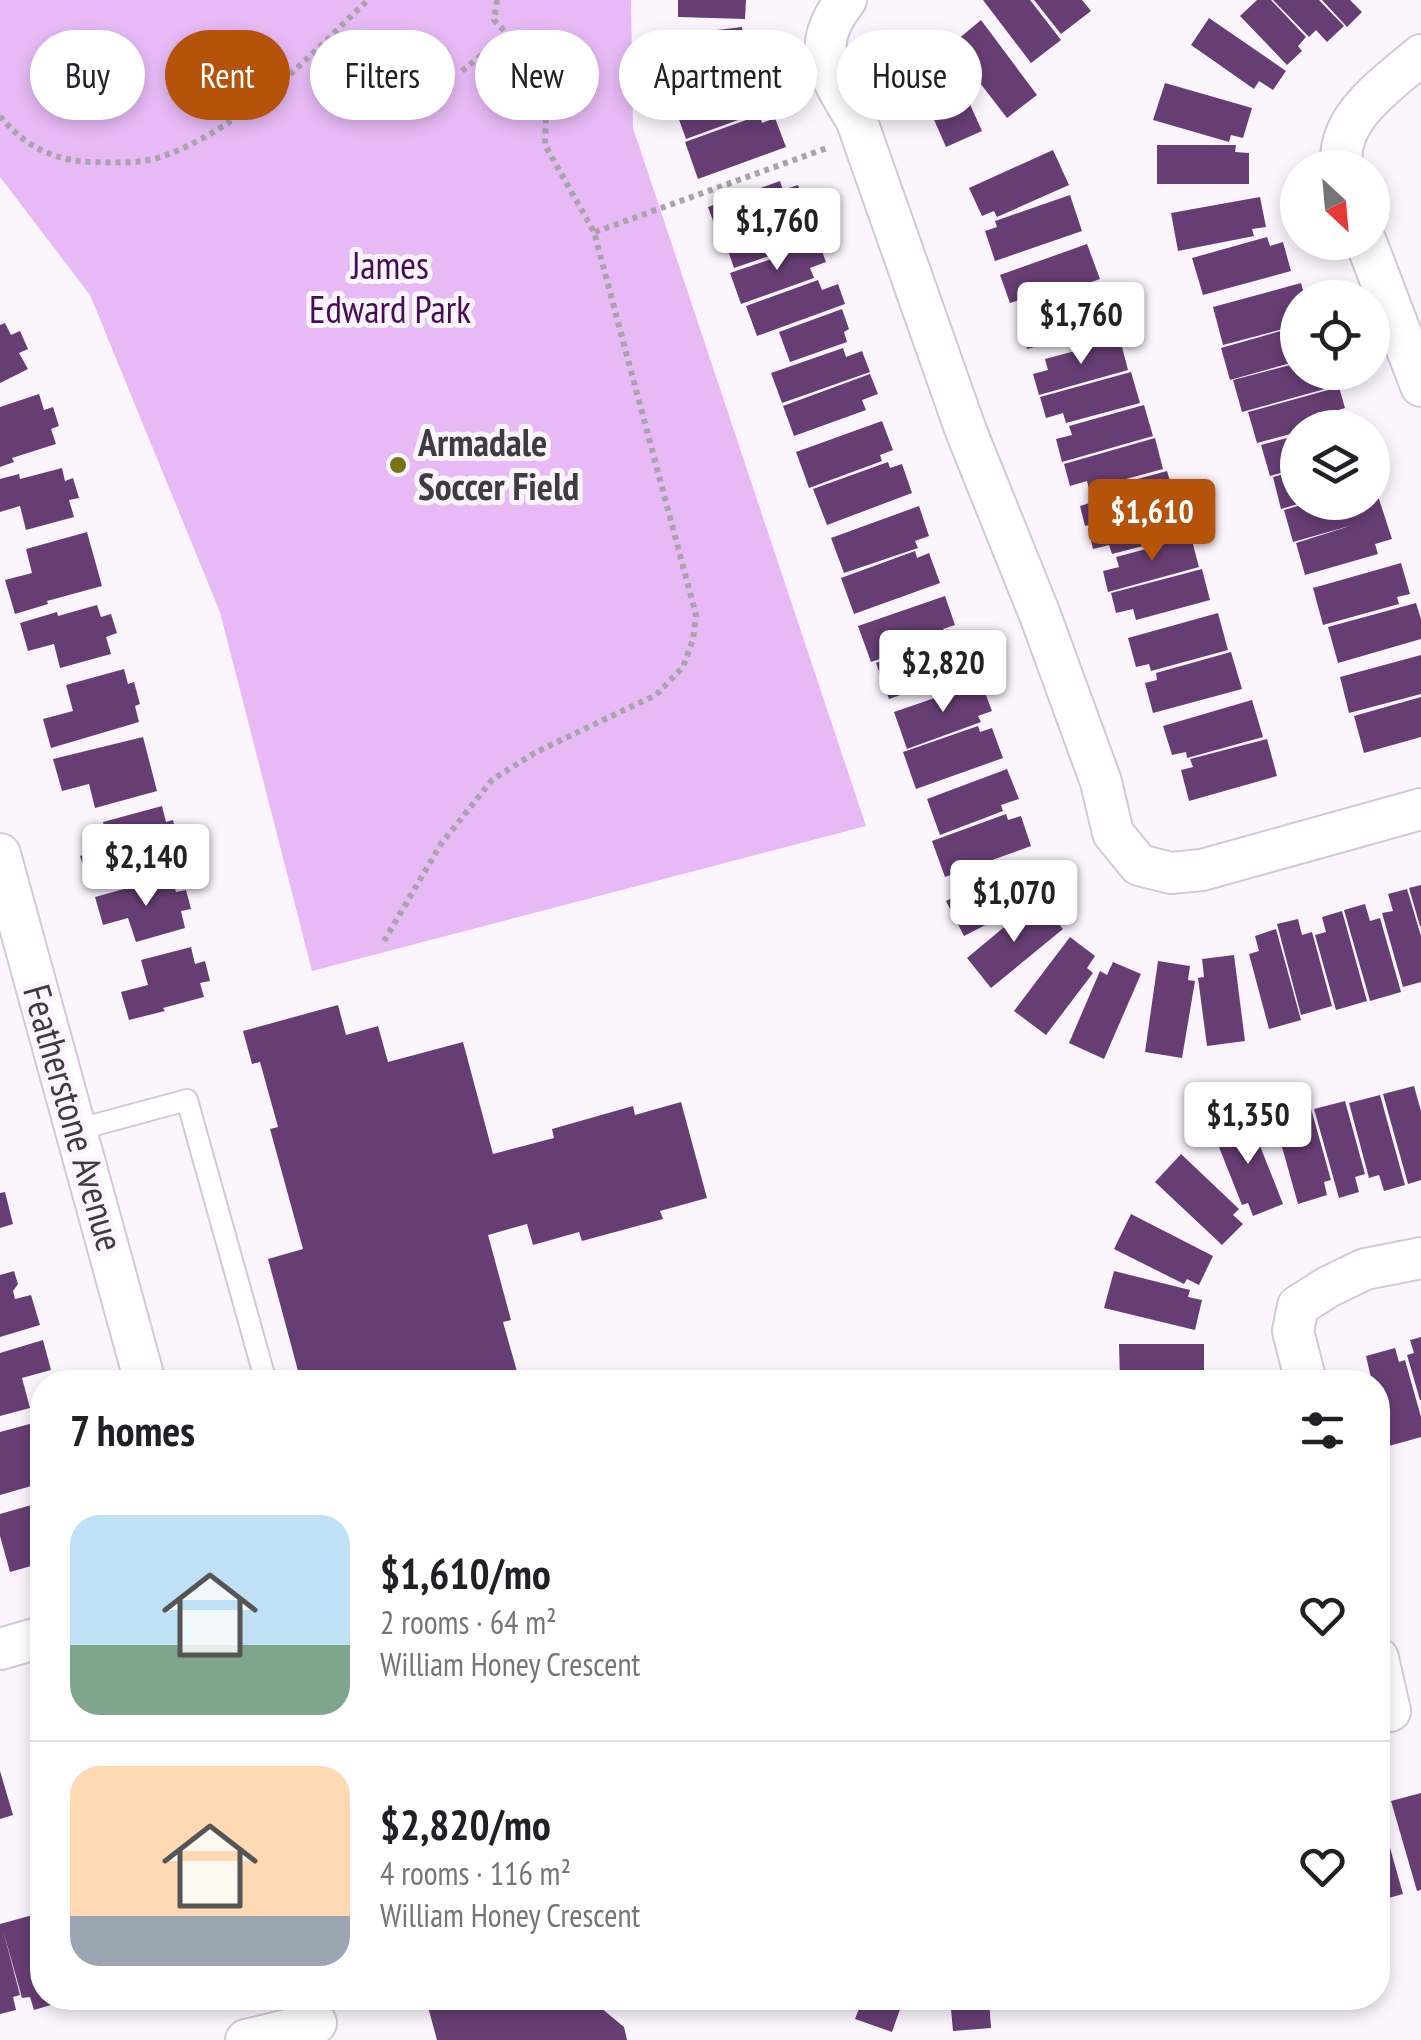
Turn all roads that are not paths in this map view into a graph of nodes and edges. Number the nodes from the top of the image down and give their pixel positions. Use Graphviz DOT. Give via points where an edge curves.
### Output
graph roads {
  1 [pos="846,0"];
  2 [pos="1421,55"];
  3 [pos="1343,150"];
  4 [pos="1373,260"];
  5 [pos="1421,386"];
  6 [pos="1421,808"];
  7 [pos="0,854"];
  8 [pos="76,1130"];
  9 [pos="1421,1258"];
  10 [pos="142,1370"];
  11 [pos="263,1370"];
  12 [pos="1303,1370"];
  13 [pos="30,1640"];
  14 [pos="0,1648"];
  15 [pos="315,2020"];
  16 [pos="246,2040"];
  1 -- 6 [label="street" via="832,18 824,50 834,84 862,135 966,431 1088,745 1113,833 1139,866 1170,873 1202,870"];
  2 -- 3 [label="street" via="1360,109"];
  4 -- 5 [label="street"];
  7 -- 8 [label="street, Featherstone Avenue"];
  8 -- 10 [label="street, Featherstone Avenue"];
  8 -- 11 [label="lane" via="187,1100"];
  9 -- 12 [label="street" via="1365,1270 1298,1306 1293,1331"];
  13 -- 14 [label="street"];
  15 -- 16 [label="street"];
}
